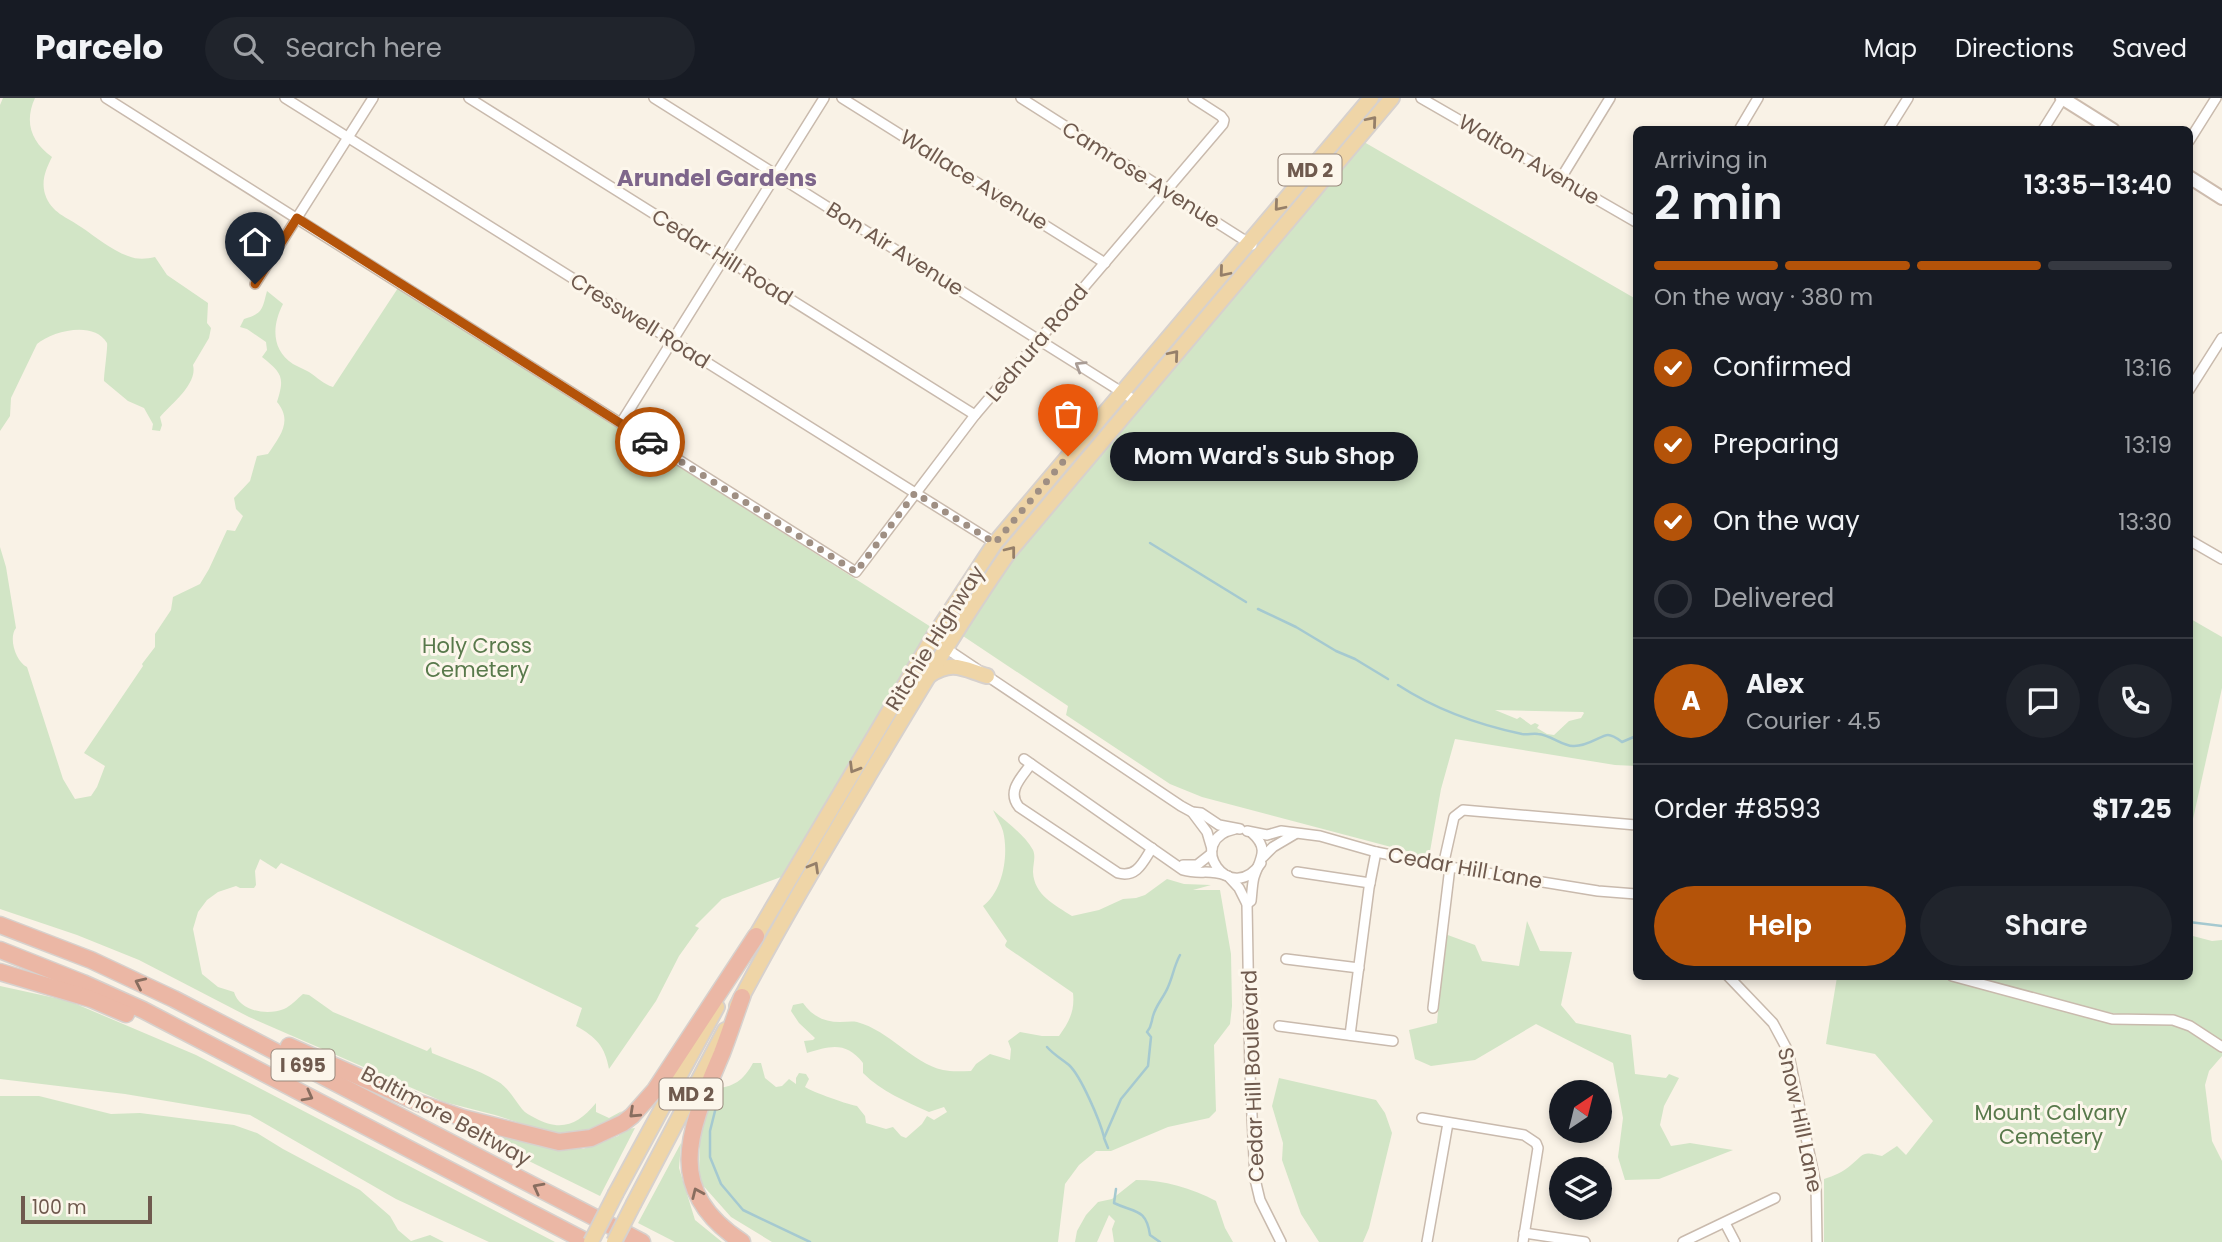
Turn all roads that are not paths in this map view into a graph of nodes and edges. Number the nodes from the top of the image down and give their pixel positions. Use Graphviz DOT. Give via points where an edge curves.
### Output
graph roads {
  1 [pos="106,98"];
  2 [pos="285,98"];
  3 [pos="373,98"];
  4 [pos="469,98"];
  5 [pos="654,98"];
  6 [pos="824,98"];
  7 [pos="842,98"];
  8 [pos="1021,98"];
  9 [pos="1194,98"];
  10 [pos="1371,98"];
  11 [pos="1392,98"];
  12 [pos="1421,98"];
  13 [pos="1610,98"];
  14 [pos="1758,98"];
  15 [pos="1908,98"];
  16 [pos="2062,98"];
  17 [pos="2216,98"];
  18 [pos="1741,126"];
  19 [pos="1890,126"];
  20 [pos="2045,126"];
  21 [pos="2107,126"];
  22 [pos="2193,135"];
  23 [pos="348,138"];
  24 [pos="776,175"];
  25 [pos="1561,178"];
  26 [pos="2193,180"];
  27 [pos="1166,190"];
  28 [pos="2222,198"];
  29 [pos="297,218"];
  30 [pos="1633,220"];
  31 [pos="1248,243"];
  32 [pos="1262,251"];
  33 [pos="724,258"];
  34 [pos="1105,263"];
  35 [pos="255,284"];
  36 [pos="2222,338"];
  37 [pos="672,340"];
  38 [pos="1039,340"];
  39 [pos="2193,384"];
  40 [pos="1122,391"];
  41 [pos="1136,401"];
  42 [pos="975,415"];
  43 [pos="621,423"];
  44 [pos="915,493"];
  45 [pos="2193,542"];
  46 [pos="995,543"];
  47 [pos="2222,559"];
  48 [pos="932,639"];
  49 [pos="946,648"];
  50 [pos="929,676"];
  51 [pos="987,676"];
  52 [pos="1192,813"];
  53 [pos="1633,825"];
  54 [pos="1243,830"];
  55 [pos="1295,834"];
  56 [pos="1152,848"];
  57 [pos="1212,851"];
  58 [pos="1376,852"];
  59 [pos="1261,862"];
  60 [pos="1173,863"];
  61 [pos="1446,866"];
  62 [pos="1297,872"];
  63 [pos="1227,876"];
  64 [pos="1370,883"];
  65 [pos="1633,894"];
  66 [pos="1247,904"];
  67 [pos="0,925"];
  68 [pos="756,936"];
  69 [pos="0,950"];
  70 [pos="1286,959"];
  71 [pos="1359,968"];
  72 [pos="0,972"];
  73 [pos="1732,980"];
  74 [pos="1967,980"];
  75 [pos="742,998"];
  76 [pos="174,999"];
  77 [pos="1433,1008"];
  78 [pos="1279,1026"];
  79 [pos="1350,1035"];
  80 [pos="1393,1041"];
  81 [pos="2222,1046"];
  82 [pos="226,1053"];
  83 [pos="1422,1118"];
  84 [pos="1448,1123"];
  85 [pos="1775,1198"];
  86 [pos="547,1222"];
  87 [pos="1725,1223"];
  88 [pos="1523,1237"];
  89 [pos="579,1242"];
  90 [pos="589,1242"];
  91 [pos="614,1242"];
  92 [pos="642,1242"];
  93 [pos="742,1242"];
  94 [pos="1281,1242"];
  95 [pos="1427,1242"];
  96 [pos="1585,1242"];
  97 [pos="1683,1242"];
  98 [pos="1735,1242"];
  99 [pos="1817,1242"];
  1 -- 29 [label="street"];
  2 -- 23 [label="street, Cresswell Road"];
  3 -- 23 [label="street"];
  4 -- 33 [label="street, Cedar Hill Road"];
  5 -- 24 [label="street, Bon Air Avenue"];
  6 -- 24 [label="street"];
  7 -- 34 [label="street, Wallace Avenue"];
  8 -- 27 [label="street, Camrose Avenue"];
  9 -- 27 [label="street, Lednura Road" via="1224,120"];
  10 -- 31 [label="main road, Ritchie Highway / MD 2, one-way"];
  32 -- 11 [label="main road, Ritchie Highway / MD 2, one-way"];
  12 -- 25 [label="street, Walton Avenue"];
  13 -- 25 [label="street"];
  14 -- 18 [label="street"];
  15 -- 19 [label="street"];
  16 -- 20 [label="street"];
  16 -- 21 [label="main road"];
  17 -- 22 [label="street"];
  23 -- 29 [label="street"];
  23 -- 37 [label="street, Cresswell Road"];
  24 -- 33 [label="street"];
  24 -- 38 [label="street, Bon Air Avenue"];
  25 -- 30 [label="street, Walton Avenue"];
  26 -- 28 [label="main road"];
  27 -- 31 [label="street, Camrose Avenue"];
  27 -- 34 [label="street, Lednura Road"];
  29 -- 35 [label="street"];
  29 -- 43 [label="street"];
  31 -- 32 [label="street, Camrose Avenue"];
  31 -- 40 [label="main road, Ritchie Highway / MD 2, one-way"];
  41 -- 32 [label="main road, Ritchie Highway / MD 2, one-way"];
  33 -- 37 [label="street"];
  33 -- 42 [label="street, Cedar Hill Road"];
  34 -- 38 [label="street, Lednura Road"];
  36 -- 39 [label="street"];
  37 -- 43 [label="street"];
  37 -- 44 [label="street, Cresswell Road"];
  40 -- 38 [label="street, Bon Air Avenue, one-way"];
  38 -- 42 [label="street, Lednura Road"];
  40 -- 41 [label="street, Bon Air Avenue"];
  40 -- 46 [label="main road, Ritchie Highway / MD 2"];
  49 -- 41 [label="main road, Ritchie Highway / MD 2, one-way" via="1009,552"];
  42 -- 44 [label="street, Lednura Road"];
  43 -- 44 [label="street, Lednura Road" via="856,572"];
  44 -- 46 [label="street, Cresswell Road"];
  45 -- 47 [label="street"];
  46 -- 48 [label="main road, Ritchie Highway / MD 2"];
  48 -- 49 [label="street"];
  48 -- 68 [label="main road, Ritchie Highway / MD 2, one-way"];
  49 -- 50 [label="main road, Ritchie Highway / MD 2"];
  49 -- 51 [label="street"];
  50 -- 51 [label="main road" via="952,666"];
  75 -- 50 [label="main road, Ritchie Highway / MD 2, one-way" via="814,867"];
  51 -- 52 [label="street"];
  52 -- 54 [label="street"];
  52 -- 57 [label="street" via="1208,832"];
  53 -- 61 [label="street" via="1463,810 1454,817"];
  54 -- 55 [label="street, Cedar Hill Lane"];
  54 -- 57 [label="street" via="1222,834"];
  54 -- 59 [label="street" via="1259,841"];
  55 -- 58 [label="street, Cedar Hill Lane"];
  55 -- 59 [label="street" via="1273,847"];
  56 -- 56 [label="street" via="1027,762 1013,791 1018,807 1124,875 1136,871"];
  56 -- 60 [label="street"];
  57 -- 60 [label="street" via="1194,866"];
  57 -- 63 [label="street" via="1216,867"];
  58 -- 61 [label="street, Cedar Hill Lane"];
  58 -- 64 [label="street"];
  59 -- 63 [label="street" via="1249,875"];
  59 -- 66 [label="street, Cedar Hill Boulevard"];
  60 -- 63 [label="street" via="1196,874 1212,871"];
  61 -- 65 [label="street, Cedar Hill Lane"];
  61 -- 77 [label="street"];
  62 -- 64 [label="street"];
  63 -- 66 [label="street"];
  64 -- 71 [label="street"];
  66 -- 94 [label="street, Cedar Hill Boulevard" via="1255,1179 1268,1221"];
  76 -- 67 [label="highway, Baltimore Beltway / I 695, one-way"];
  68 -- 76 [label="highway, one-way" via="643,1104 607,1132 575,1141 539,1138 419,1103"];
  68 -- 90 [label="main road, Ritchie Highway / MD 2, bridge"];
  69 -- 82 [label="highway, I 695" via="83,983"];
  70 -- 71 [label="street"];
  71 -- 79 [label="street"];
  72 -- 82 [label="highway" via="91,999"];
  73 -- 99 [label="street, Snow Hill Lane" via="1773,1023 1788,1051 1816,1185"];
  74 -- 81 [label="street" via="2112,1019 2173,1020"];
  75 -- 91 [label="main road, Ritchie Highway / MD 2, bridge"];
  93 -- 75 [label="highway, one-way" via="706,1210 693,1185 688,1159 693,1129"];
  92 -- 76 [label="highway, Baltimore Beltway / I 695, one-way"];
  78 -- 79 [label="street"];
  79 -- 80 [label="street"];
  82 -- 86 [label="highway, I 695, one-way"];
  83 -- 84 [label="street"];
  84 -- 88 [label="street" via="1524,1135 1536,1143"];
  84 -- 95 [label="street"];
  85 -- 87 [label="street"];
  86 -- 89 [label="highway"];
  86 -- 90 [label="highway, I 695"];
  87 -- 97 [label="street"];
  87 -- 98 [label="street"];
  88 -- 96 [label="street"];
}
